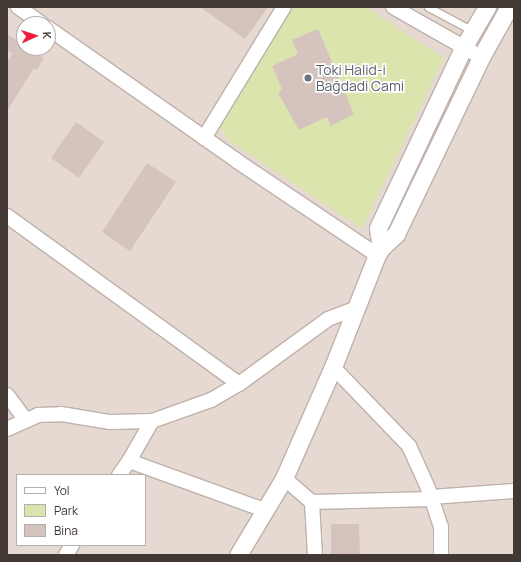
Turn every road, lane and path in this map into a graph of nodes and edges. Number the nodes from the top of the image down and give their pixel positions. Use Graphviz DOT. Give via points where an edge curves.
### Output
graph roads {
  1 [pos="18,7"];
  2 [pos="284,7"];
  3 [pos="393,7"];
  4 [pos="428,7"];
  5 [pos="487,7"];
  6 [pos="509,7"];
  7 [pos="31,16"];
  8 [pos="473,31"];
  9 [pos="56,34"];
  10 [pos="463,48"];
  11 [pos="482,57"];
  12 [pos="204,138"];
  13 [pos="7,216"];
  14 [pos="379,252"];
  15 [pos="354,309"];
  16 [pos="333,367"];
  17 [pos="239,384"];
  18 [pos="7,395"];
  19 [pos="25,419"];
  20 [pos="152,421"];
  21 [pos="7,429"];
  22 [pos="129,461"];
  23 [pos="120,474"];
  24 [pos="284,478"];
  25 [pos="514,491"];
  26 [pos="432,498"];
  27 [pos="312,502"];
  28 [pos="264,510"];
  29 [pos="71,546"];
  30 [pos="66,555"];
  31 [pos="238,555"];
  32 [pos="315,555"];
  33 [pos="441,555"];
  1 -- 7 [label="street"];
  2 -- 12 [label="street"];
  3 -- 10 [label="street"];
  4 -- 8 [label="lane"];
  5 -- 8 [label="street"];
  6 -- 11 [label="street"];
  8 -- 10 [label="street"];
  9 -- 12 [label="street"];
  10 -- 11 [label="street"];
  10 -- 14 [label="street" via="378,228"];
  11 -- 14 [label="street" via="396,234"];
  12 -- 14 [label="street"];
  13 -- 17 [label="street"];
  14 -- 15 [label="street"];
  15 -- 16 [label="street"];
  15 -- 17 [label="street" via="328,319"];
  16 -- 24 [label="street"];
  16 -- 26 [label="street" via="409,446"];
  17 -- 20 [label="street" via="211,400"];
  18 -- 19 [label="street"];
  19 -- 20 [label="street" via="38,415 61,414 110,422"];
  19 -- 21 [label="street"];
  20 -- 22 [label="street"];
  22 -- 23 [label="street"];
  22 -- 28 [label="street"];
  24 -- 27 [label="street"];
  24 -- 28 [label="street"];
  25 -- 26 [label="street"];
  26 -- 27 [label="street"];
  26 -- 33 [label="street" via="441,527"];
  27 -- 32 [label="street"];
  28 -- 31 [label="street"];
  29 -- 30 [label="street"];
}
